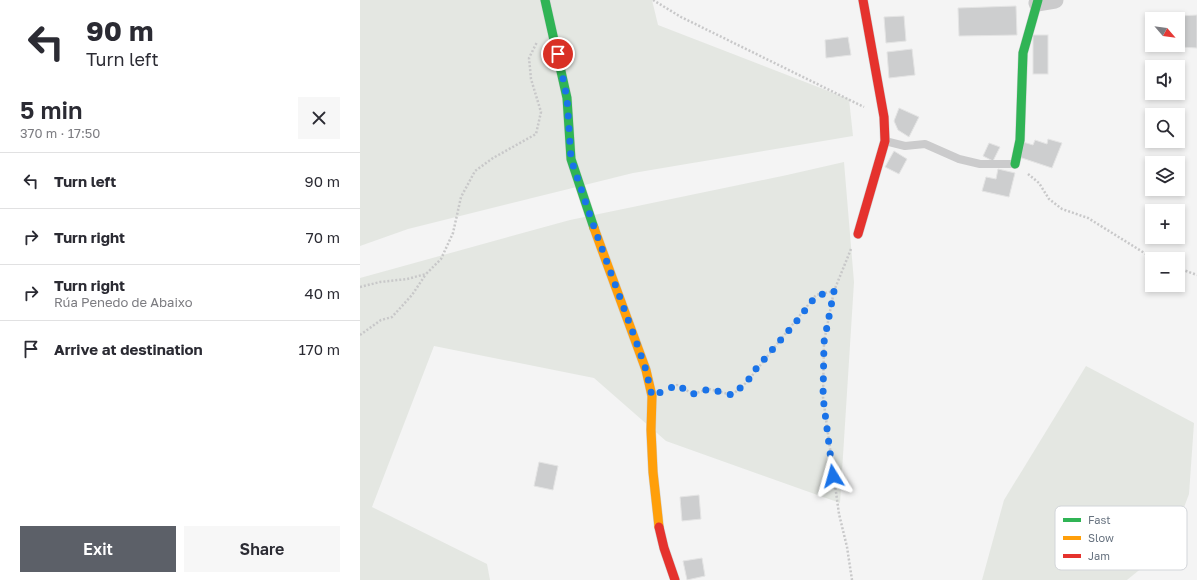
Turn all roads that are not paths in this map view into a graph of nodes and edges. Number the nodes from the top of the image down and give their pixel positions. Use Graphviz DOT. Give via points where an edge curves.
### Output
graph roads {
  1 [pos="545,0"];
  2 [pos="863,0"];
  3 [pos="1055,0"];
  4 [pos="1038,2"];
  5 [pos="884,141"];
  6 [pos="1014,164"];
  7 [pos="858,234"];
  8 [pos="675,580"];
  1 -- 8 [label="street" via="567,98 571,159 644,363 652,396 652,444 658,521"];
  2 -- 5 [label="street" via="884,117"];
  3 -- 4 [label="street"];
  4 -- 6 [label="street" via="1023,53 1020,140"];
  5 -- 6 [label="lane" via="905,146 925,144 980,164"];
  5 -- 7 [label="street"];
}
